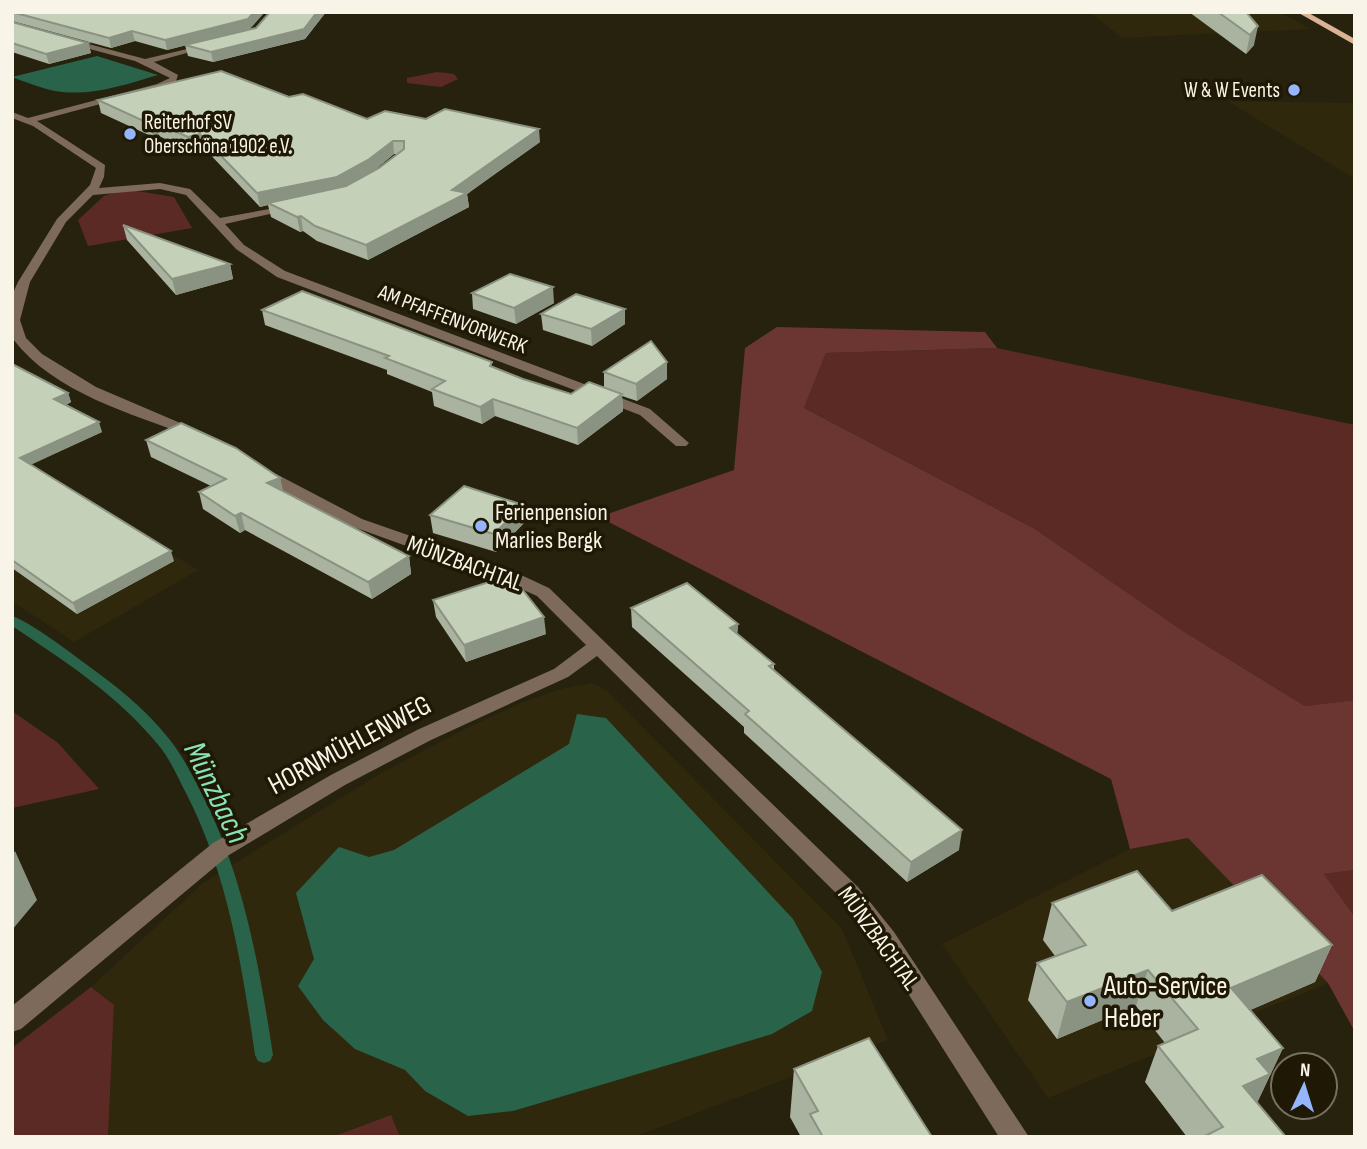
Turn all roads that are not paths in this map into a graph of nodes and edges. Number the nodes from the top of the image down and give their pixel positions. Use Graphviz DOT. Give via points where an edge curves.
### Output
graph roads {
  1 [pos="1301,12"];
  2 [pos="60,39"];
  3 [pos="218,43"];
  4 [pos="1355,43"];
  5 [pos="143,62"];
  6 [pos="12,115"];
  7 [pos="26,121"];
  8 [pos="91,192"];
  9 [pos="305,204"];
  10 [pos="217,222"];
  11 [pos="212,440"];
  12 [pos="681,443"];
  13 [pos="246,462"];
  14 [pos="598,646"];
  15 [pos="12,1021"];
  16 [pos="1015,1137"];
  1 -- 4 [label="main road"];
  2 -- 5 [label="street"];
  3 -- 5 [label="street"];
  5 -- 7 [label="street" via="175,76 172,82"];
  6 -- 7 [label="street"];
  7 -- 8 [label="street" via="101,167 100,181"];
  8 -- 10 [label="street, AM PFAFFENVORWERK" via="176,188 190,192"];
  8 -- 11 [label="street" via="63,217 20,291 13,324 47,366 70,381"];
  9 -- 10 [label="street"];
  10 -- 12 [label="street, AM PFAFFENVORWERK" via="240,247 281,274 645,412"];
  13 -- 14 [label="street, MÜNZBACHTAL" via="302,498 360,524 513,576 543,592"];
  14 -- 15 [label="street, HORNMÜHLENWEG" via="561,673 424,735 220,849"];
  14 -- 16 [label="street, MÜNZBACHTAL" via="850,893 886,939"];
}
